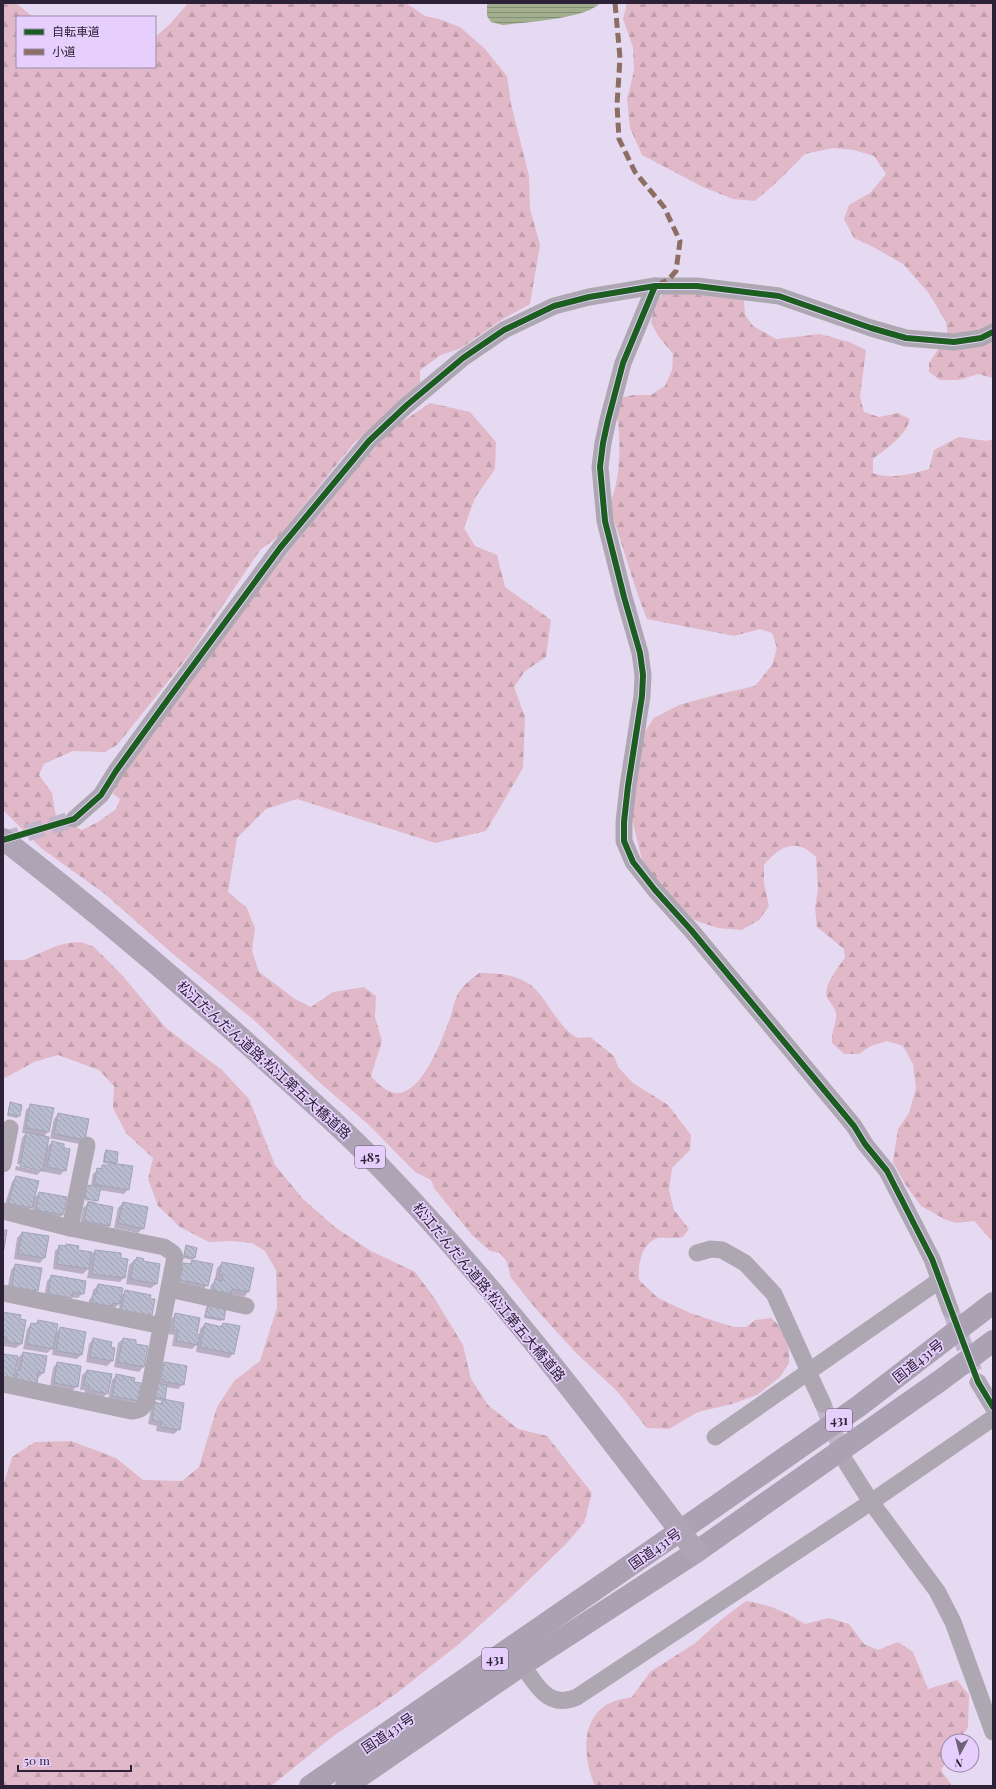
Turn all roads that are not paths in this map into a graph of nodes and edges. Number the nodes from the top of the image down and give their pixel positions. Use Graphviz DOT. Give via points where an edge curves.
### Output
graph roads {
  1 [pos="655,286"];
  2 [pos="993,332"];
  3 [pos="74,819"];
  4 [pos="3,839"];
  5 [pos="10,1128"];
  6 [pos="87,1145"];
  7 [pos="3,1164"];
  8 [pos="3,1211"];
  9 [pos="70,1228"];
  10 [pos="697,1253"];
  11 [pos="940,1280"];
  12 [pos="169,1289"];
  13 [pos="3,1293"];
  14 [pos="993,1303"];
  15 [pos="246,1306"];
  16 [pos="950,1309"];
  17 [pos="162,1326"];
  18 [pos="993,1341"];
  19 [pos="978,1382"];
  20 [pos="3,1384"];
  21 [pos="823,1404"];
  22 [pos="993,1407"];
  23 [pos="993,1418"];
  24 [pos="715,1437"];
  25 [pos="846,1464"];
  26 [pos="871,1502"];
  27 [pos="680,1531"];
  28 [pos="696,1552"];
  29 [pos="522,1665"];
  30 [pos="993,1732"];
  31 [pos="310,1786"];
  32 [pos="346,1786"];
  1 -- 2 [label="street" via="697,286 779,296 906,338 954,342 981,338"];
  1 -- 3 [label="street" via="589,297 554,306 504,330 462,358 407,405 369,441 280,548 160,710 101,795"];
  1 -- 11 [label="street" via="623,363 608,420 600,467 605,521 640,653 643,675 624,822 624,841 633,862 655,890 854,1126 887,1172 932,1259"];
  4 -- 27 [label="highway, 松江だんだん道路;松江第五大橋道路 / 485" via="199,999 298,1088 383,1170 521,1325"];
  5 -- 7 [label="street"];
  6 -- 9 [label="street"];
  8 -- 9 [label="street"];
  9 -- 12 [label="street" via="169,1249 174,1253 174,1257"];
  10 -- 21 [label="street" via="711,1249 722,1250 745,1263 774,1294"];
  11 -- 16 [label="street"];
  11 -- 24 [label="street"];
  12 -- 15 [label="street"];
  12 -- 17 [label="street"];
  13 -- 17 [label="street"];
  14 -- 27 [label="highway, 国道431号 / 431" via="859,1406"];
  17 -- 20 [label="street" via="147,1400 142,1409 137,1411"];
  18 -- 28 [label="highway, 国道431号 / 431"];
  19 -- 22 [label="street"];
  23 -- 26 [label="street"];
  25 -- 26 [label="street"];
  26 -- 29 [label="street" via="576,1697 559,1701 550,1698"];
  26 -- 30 [label="street" via="937,1591 953,1622"];
  27 -- 28 [label="highway, 485"];
  27 -- 31 [label="highway, 国道431号 / 431"];
  28 -- 29 [label="highway, 国道431号 / 431"];
  29 -- 32 [label="highway, 国道431号 / 431"];
}
